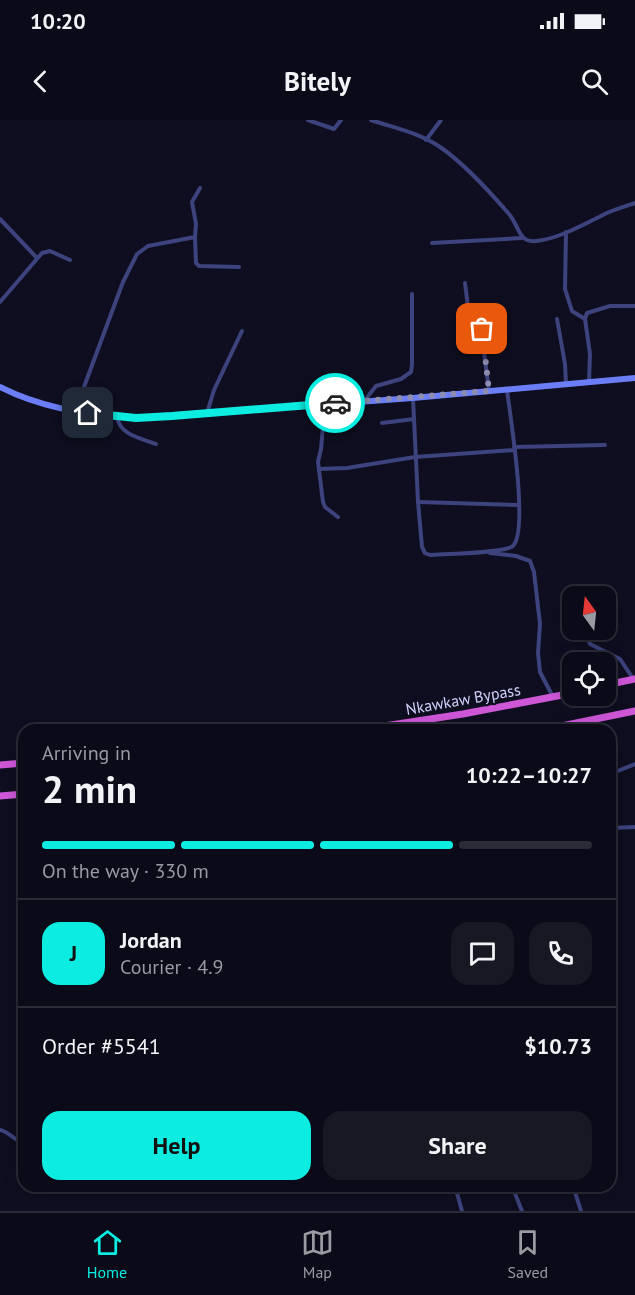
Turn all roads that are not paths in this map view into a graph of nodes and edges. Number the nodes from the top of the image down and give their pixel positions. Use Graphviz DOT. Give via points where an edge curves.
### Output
graph roads {
  1 [pos="308,120"];
  2 [pos="341,120"];
  3 [pos="371,120"];
  4 [pos="441,120"];
  5 [pos="426,140"];
  6 [pos="200,188"];
  7 [pos="635,202"];
  8 [pos="0,219"];
  9 [pos="566,232"];
  10 [pos="195,237"];
  11 [pos="523,238"];
  12 [pos="432,243"];
  13 [pos="37,258"];
  14 [pos="70,260"];
  15 [pos="239,267"];
  16 [pos="465,283"];
  17 [pos="412,294"];
  18 [pos="0,302"];
  19 [pos="635,306"];
  20 [pos="557,319"];
  21 [pos="585,319"];
  22 [pos="242,331"];
  23 [pos="635,378"];
  24 [pos="589,382"];
  25 [pos="566,385"];
  26 [pos="0,388"];
  27 [pos="507,390"];
  28 [pos="489,391"];
  29 [pos="413,398"];
  30 [pos="364,400"];
  31 [pos="353,401"];
  32 [pos="75,411"];
  33 [pos="207,414"];
  34 [pos="117,417"];
  35 [pos="414,419"];
  36 [pos="382,423"];
  37 [pos="156,444"];
  38 [pos="605,445"];
  39 [pos="514,448"];
  40 [pos="415,458"];
  41 [pos="319,469"];
  42 [pos="417,502"];
  43 [pos="519,505"];
  44 [pos="338,517"];
  45 [pos="482,552"];
  46 [pos="588,640"];
  47 [pos="634,680"];
  48 [pos="616,684"];
  49 [pos="562,696"];
  50 [pos="553,698"];
  51 [pos="635,711"];
  52 [pos="395,724"];
  53 [pos="571,724"];
  54 [pos="18,764"];
  55 [pos="635,764"];
  56 [pos="0,765"];
  57 [pos="616,771"];
  58 [pos="18,794"];
  59 [pos="0,796"];
  60 [pos="635,827"];
  61 [pos="616,828"];
  62 [pos="0,1130"];
  63 [pos="18,1142"];
  64 [pos="456,1192"];
  65 [pos="514,1192"];
  66 [pos="575,1192"];
  67 [pos="462,1211"];
  68 [pos="522,1211"];
  69 [pos="581,1211"];
  1 -- 2 [label="street" via="334,129"];
  3 -- 5 [label="street"];
  4 -- 5 [label="street"];
  5 -- 11 [label="street" via="479,181 509,214"];
  6 -- 10 [label="street" via="192,202"];
  7 -- 9 [label="street"];
  8 -- 13 [label="street"];
  9 -- 11 [label="street" via="535,242"];
  9 -- 21 [label="street" via="566,289 572,311"];
  10 -- 15 [label="street" via="199,266"];
  10 -- 32 [label="street" via="148,246 137,254"];
  11 -- 12 [label="street"];
  13 -- 14 [label="street" via="51,251"];
  13 -- 18 [label="street"];
  16 -- 28 [label="street" via="468,307 482,329"];
  17 -- 30 [label="street" via="411,372 376,386"];
  19 -- 21 [label="street" via="591,310"];
  20 -- 25 [label="street"];
  21 -- 24 [label="street"];
  22 -- 33 [label="street"];
  23 -- 24 [label="main road"];
  24 -- 25 [label="main road"];
  25 -- 27 [label="main road"];
  26 -- 32 [label="main road" via="35,402"];
  27 -- 28 [label="main road"];
  27 -- 39 [label="street"];
  28 -- 29 [label="main road"];
  29 -- 30 [label="main road"];
  29 -- 35 [label="street"];
  30 -- 31 [label="main road"];
  31 -- 33 [label="main road"];
  31 -- 41 [label="street" via="352,413 326,417"];
  32 -- 34 [label="main road"];
  33 -- 34 [label="main road"];
  34 -- 37 [label="street" via="118,425 126,432"];
  35 -- 36 [label="street"];
  35 -- 40 [label="street"];
  38 -- 39 [label="street"];
  39 -- 40 [label="street"];
  39 -- 43 [label="street"];
  40 -- 41 [label="street"];
  40 -- 42 [label="street"];
  41 -- 44 [label="street" via="324,504"];
  42 -- 43 [label="street"];
  42 -- 45 [label="street" via="425,554"];
  43 -- 45 [label="street" via="513,546"];
  45 -- 50 [label="street" via="530,561 540,624 540,672"];
  46 -- 47 [label="street" via="620,659"];
  47 -- 48 [label="highway"];
  49 -- 50 [label="highway, Nkawkaw Bypass"];
  50 -- 52 [label="highway, Nkawkaw Bypass"];
  51 -- 53 [label="highway"];
  54 -- 56 [label="highway"];
  55 -- 57 [label="street"];
  58 -- 59 [label="highway"];
  60 -- 61 [label="street"];
  62 -- 63 [label="street"];
  64 -- 67 [label="street"];
  65 -- 68 [label="street"];
  66 -- 69 [label="street"];
}
